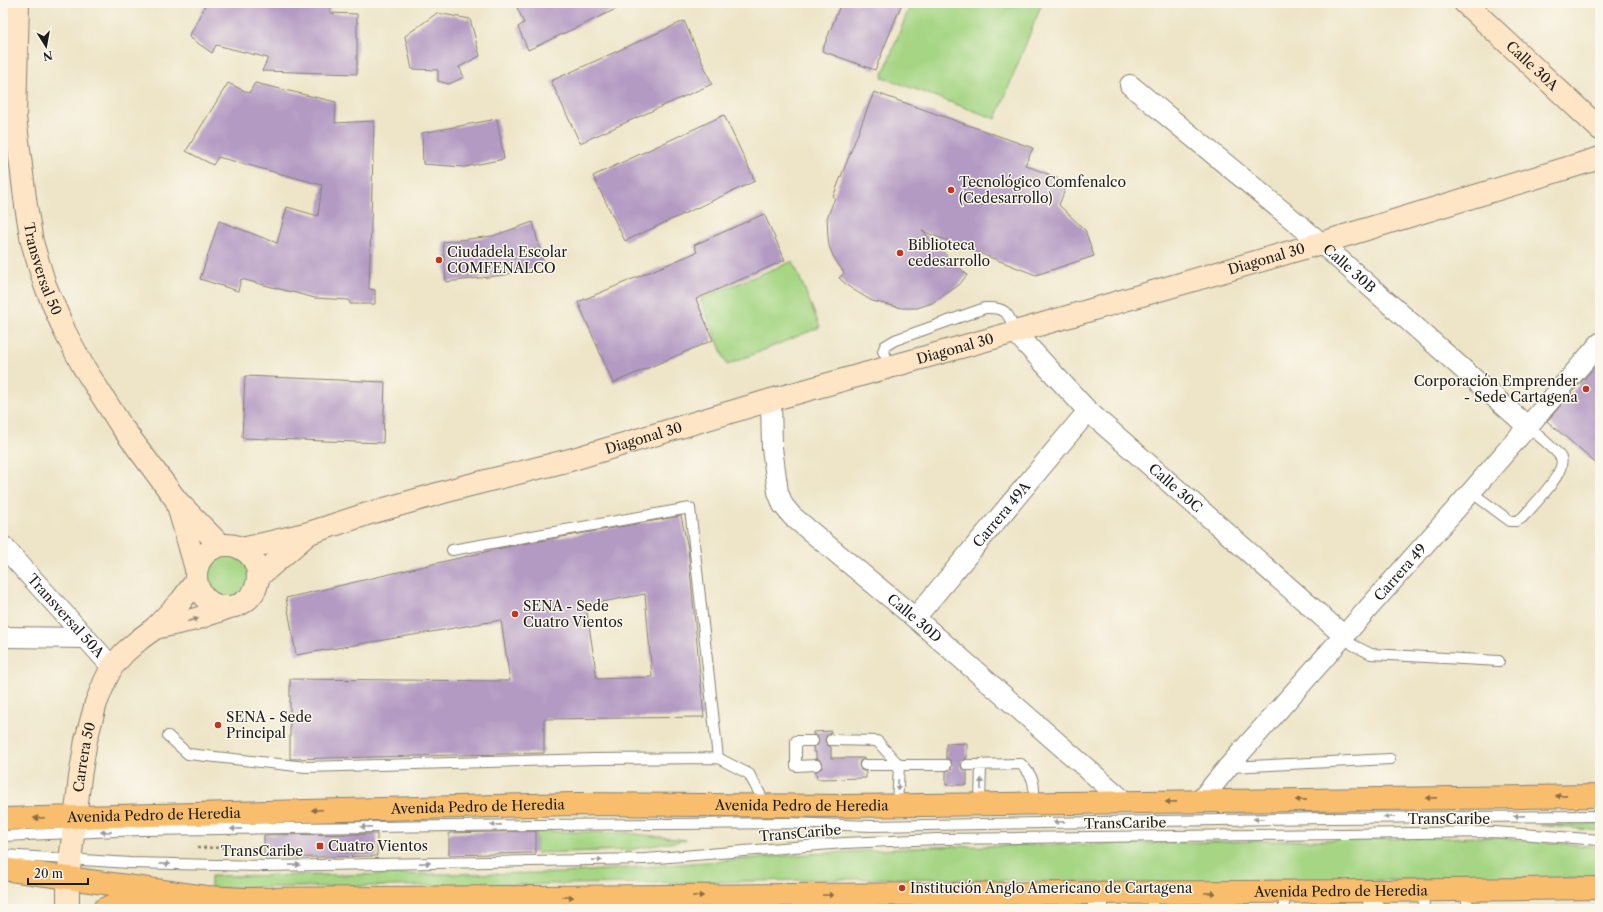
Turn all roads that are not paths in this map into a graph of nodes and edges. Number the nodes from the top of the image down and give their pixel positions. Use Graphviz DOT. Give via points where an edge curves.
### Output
graph roads {
  1 [pos="18,3"];
  2 [pos="1464,3"];
  3 [pos="1130,84"];
  4 [pos="9,117"];
  5 [pos="1600,129"];
  6 [pos="1600,158"];
  7 [pos="1321,243"];
  8 [pos="1015,332"];
  9 [pos="1600,343"];
  10 [pos="892,366"];
  11 [pos="771,400"];
  12 [pos="1088,411"];
  13 [pos="1527,426"];
  14 [pos="1471,492"];
  15 [pos="177,501"];
  16 [pos="309,533"];
  17 [pos="220,545"];
  18 [pos="3,546"];
  19 [pos="242,549"];
  20 [pos="452,550"];
  21 [pos="196,575"];
  22 [pos="258,577"];
  23 [pos="230,607"];
  24 [pos="915,618"];
  25 [pos="155,628"];
  26 [pos="1343,635"];
  27 [pos="3,637"];
  28 [pos="86,638"];
  29 [pos="1499,661"];
  30 [pos="112,667"];
  31 [pos="168,736"];
  32 [pos="831,740"];
  33 [pos="813,741"];
  34 [pos="718,758"];
  35 [pos="1390,759"];
  36 [pos="981,764"];
  37 [pos="816,765"];
  38 [pos="866,765"];
  39 [pos="899,765"];
  40 [pos="946,765"];
  41 [pos="967,765"];
  42 [pos="1228,767"];
  43 [pos="1600,796"];
  44 [pos="1200,801"];
  45 [pos="1125,802"];
  46 [pos="1034,803"];
  47 [pos="980,804"];
  48 [pos="766,805"];
  49 [pos="897,805"];
  50 [pos="1600,816"];
  51 [pos="3,819"];
  52 [pos="74,825"];
  53 [pos="3,836"];
  54 [pos="1600,840"];
  55 [pos="3,855"];
  56 [pos="69,868"];
  57 [pos="3,869"];
  58 [pos="1600,888"];
  59 [pos="206,897"];
  60 [pos="1284,900"];
  61 [pos="1373,900"];
  62 [pos="1424,900"];
  63 [pos="1466,900"];
  64 [pos="1098,901"];
  65 [pos="1152,901"];
  66 [pos="763,902"];
  67 [pos="427,903"];
  68 [pos="68,909"];
  69 [pos="104,909"];
  1 -- 4 [label="street, Transversal 50"];
  2 -- 5 [label="street, Calle 30A"];
  3 -- 7 [label="street, Calle 30B"];
  4 -- 15 [label="street, Transversal 50" via="32,242 45,285 65,332 83,366 122,427"];
  6 -- 7 [label="street, Diagonal 30"];
  7 -- 8 [label="street, Diagonal 30"];
  7 -- 13 [label="street, Calle 30B"];
  8 -- 10 [label="street, Diagonal 30"];
  8 -- 10 [label="lane" via="1008,314 998,308 985,308 885,346 883,351"];
  8 -- 12 [label="street, Calle 30C"];
  9 -- 13 [label="street, Carrera 49"];
  10 -- 11 [label="street, Diagonal 30"];
  11 -- 16 [label="street, Diagonal 30" via="570,460 367,514"];
  11 -- 24 [label="street, Calle 30D" via="772,448 778,492 783,505 792,516"];
  12 -- 24 [label="street, Carrera 49A"];
  12 -- 26 [label="street, Calle 30C"];
  13 -- 14 [label="street, Carrera 49"];
  13 -- 14 [label="lane" via="1561,457 1562,465 1558,476 1522,518 1516,521 1510,521"];
  14 -- 26 [label="street, Carrera 49"];
  15 -- 17 [label="street, Transversal 50"];
  15 -- 21 [label="street, Transversal 50"];
  16 -- 19 [label="street, Diagonal 30"];
  16 -- 22 [label="street, Diagonal 30"];
  17 -- 19 [label="street" via="228,544"];
  17 -- 21 [label="street" via="212,548 199,560"];
  18 -- 28 [label="street, Transversal 50A"];
  19 -- 22 [label="street" via="254,561"];
  20 -- 34 [label="lane" via="690,508"];
  21 -- 23 [label="street" via="200,592 206,599 220,606"];
  21 -- 25 [label="street, Carrera 50" via="181,602"];
  22 -- 23 [label="street" via="254,589 246,600"];
  25 -- 23 [label="street, Carrera 50, one-way" via="196,619"];
  24 -- 45 [label="street, Calle 30D"];
  25 -- 30 [label="street, Carrera 50"];
  26 -- 29 [label="lane" via="1371,654"];
  26 -- 42 [label="street, Carrera 49"];
  27 -- 28 [label="street"];
  28 -- 30 [label="street, Transversal 50A"];
  30 -- 52 [label="street, Carrera 50" via="96,703 86,740"];
  31 -- 34 [label="lane" via="188,754 306,767"];
  32 -- 39 [label="lane" via="877,741"];
  33 -- 37 [label="lane" via="796,741 796,766"];
  34 -- 48 [label="lane" via="749,774"];
  35 -- 42 [label="lane"];
  36 -- 41 [label="lane"];
  36 -- 46 [label="lane" via="1021,764 1034,780"];
  47 -- 36 [label="lane, one-way"];
  38 -- 39 [label="lane"];
  39 -- 40 [label="lane"];
  39 -- 49 [label="lane, one-way"];
  42 -- 44 [label="street, Carrera 49"];
  43 -- 44 [label="highway, Avenida Pedro de Heredia, one-way"];
  44 -- 45 [label="highway, Avenida Pedro de Heredia, one-way"];
  45 -- 46 [label="highway, Avenida Pedro de Heredia"];
  46 -- 47 [label="highway, Avenida Pedro de Heredia"];
  47 -- 49 [label="highway, Avenida Pedro de Heredia"];
  48 -- 49 [label="highway, Avenida Pedro de Heredia"];
  48 -- 52 [label="highway, Avenida Pedro de Heredia, one-way" via="574,804"];
  50 -- 52 [label="lane, TransCaribe, one-way" via="872,826 603,824 140,830"];
  52 -- 51 [label="highway, Avenida Pedro de Heredia, one-way"];
  52 -- 53 [label="lane, TransCaribe"];
  52 -- 56 [label="street, Carrera 50"];
  56 -- 54 [label="lane, TransCaribe, one-way" via="130,863 266,866 645,859 868,841 1431,832 1516,833"];
  55 -- 56 [label="lane, TransCaribe"];
  56 -- 57 [label="highway, Avenida Pedro de Heredia"];
  56 -- 59 [label="highway, Avenida Pedro de Heredia"];
  56 -- 68 [label="street, Carrera 50"];
  58 -- 63 [label="highway, Avenida Pedro de Heredia"];
  59 -- 67 [label="highway, Avenida Pedro de Heredia"];
  59 -- 69 [label="highway" via="129,901"];
  60 -- 61 [label="highway, Avenida Pedro de Heredia"];
  65 -- 60 [label="highway, Avenida Pedro de Heredia, one-way"];
  61 -- 62 [label="highway, Avenida Pedro de Heredia"];
  62 -- 63 [label="highway, Avenida Pedro de Heredia"];
  64 -- 65 [label="highway, Avenida Pedro de Heredia"];
  66 -- 64 [label="highway, Avenida Pedro de Heredia, one-way"];
  67 -- 66 [label="highway, Avenida Pedro de Heredia, one-way"];
}
